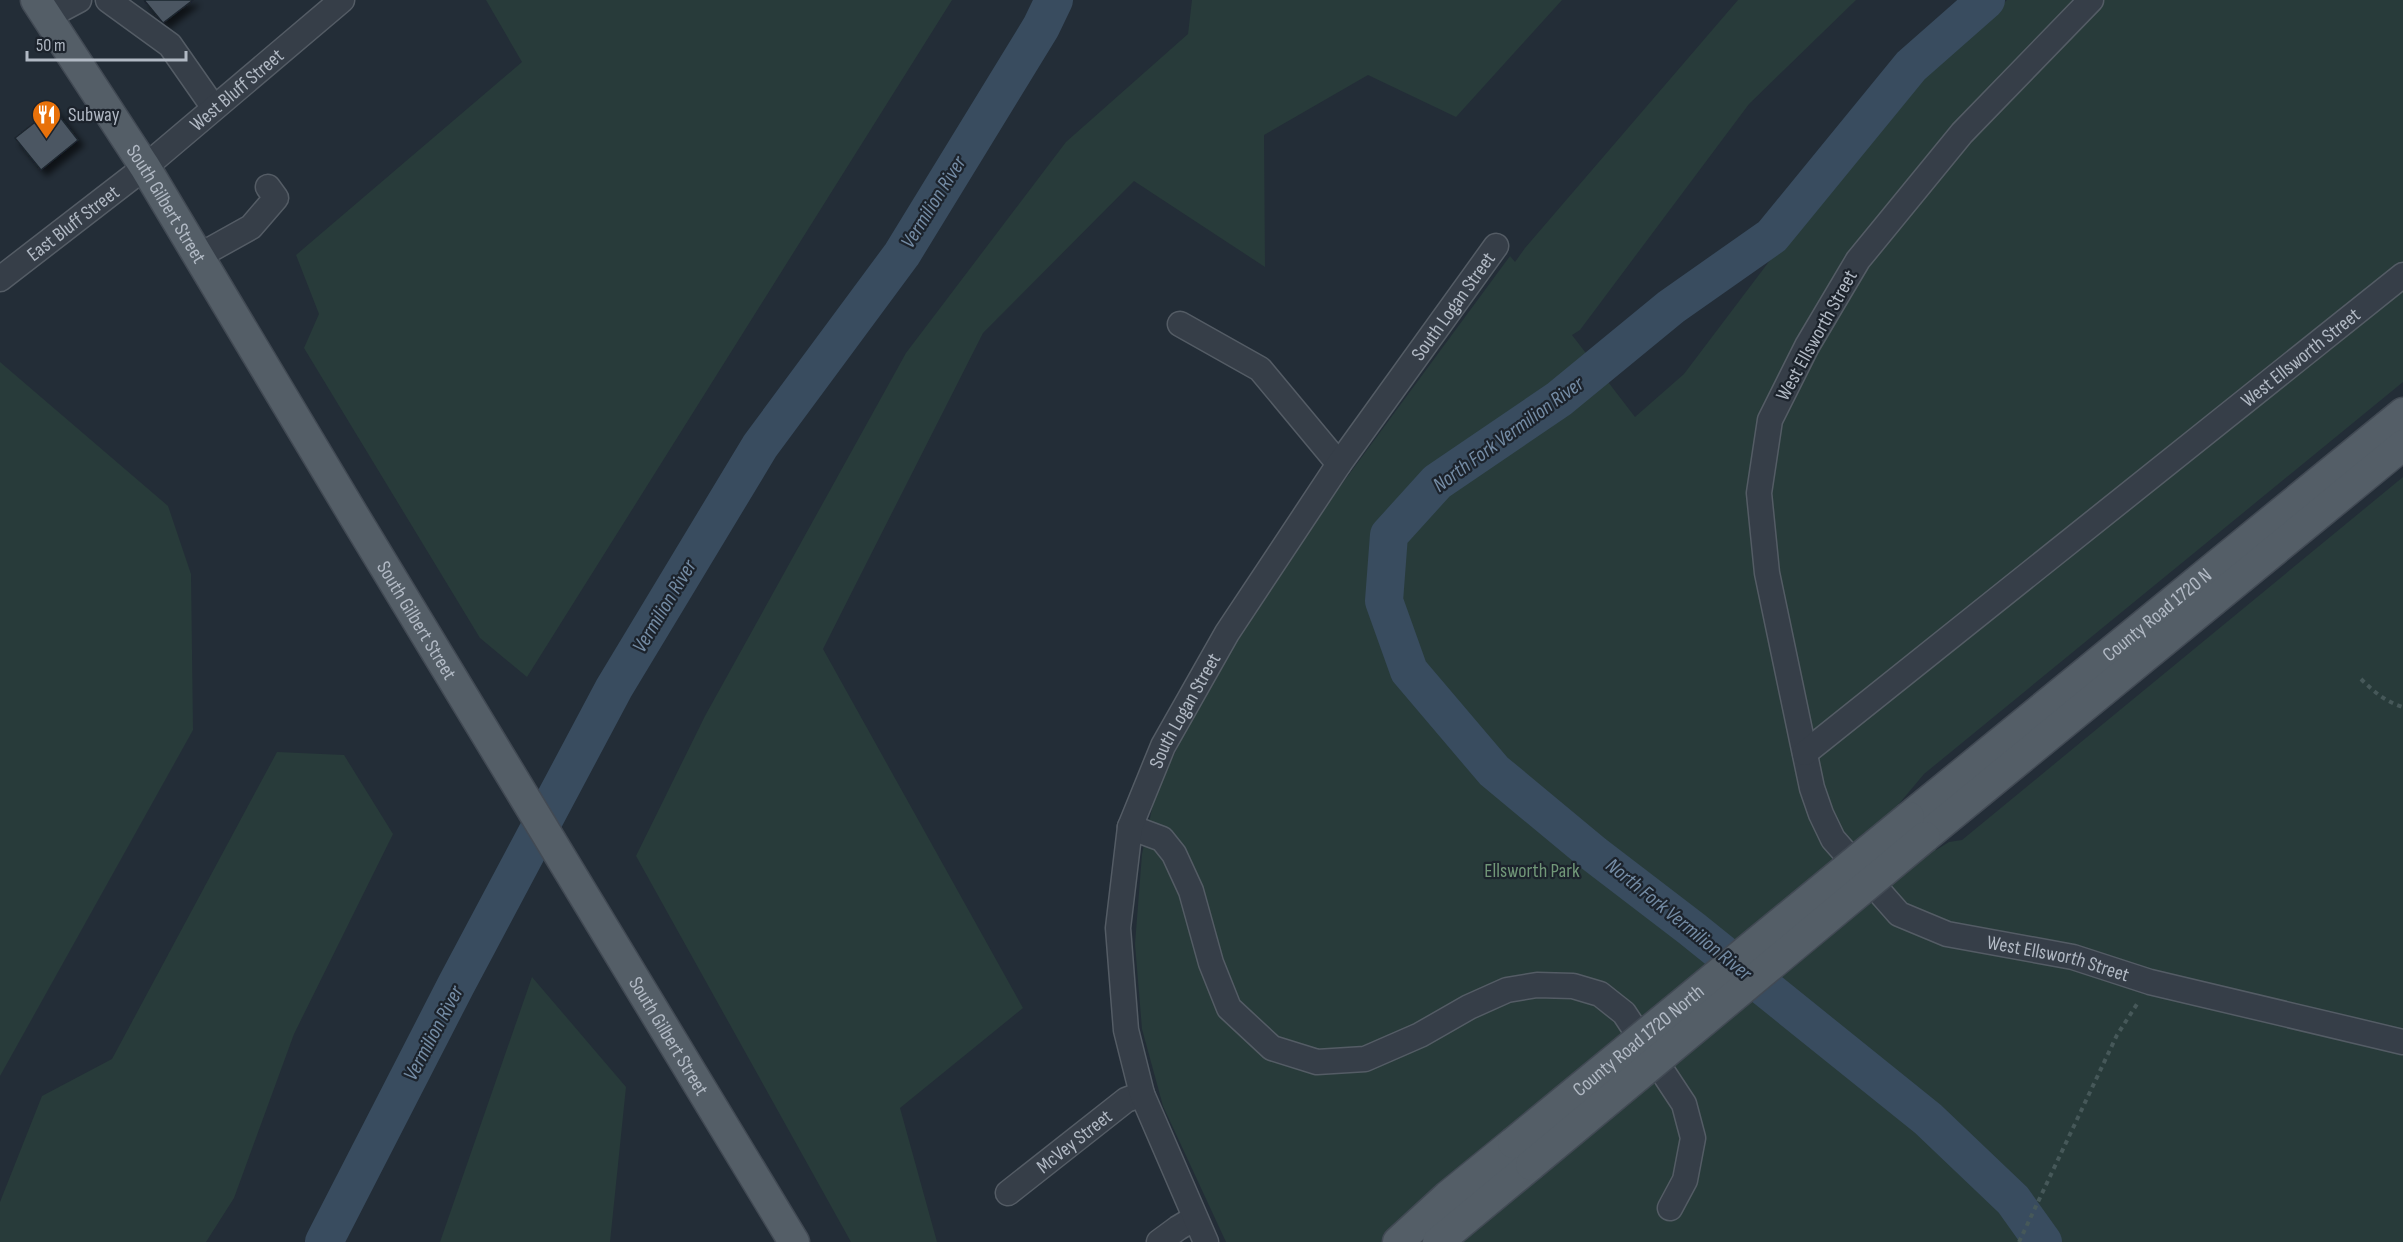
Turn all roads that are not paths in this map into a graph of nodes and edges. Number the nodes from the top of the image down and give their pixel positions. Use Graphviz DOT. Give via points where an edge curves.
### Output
graph roads {
  1 [pos="79,0"];
  2 [pos="108,0"];
  3 [pos="2091,0"];
  4 [pos="329,4"];
  5 [pos="41,8"];
  6 [pos="214,108"];
  7 [pos="145,167"];
  8 [pos="268,187"];
  9 [pos="1496,246"];
  10 [pos="199,256"];
  11 [pos="2403,275"];
  12 [pos="0,279"];
  13 [pos="1180,324"];
  14 [pos="2403,413"];
  15 [pos="2403,445"];
  16 [pos="1339,464"];
  17 [pos="1805,753"];
  18 [pos="1130,827"];
  19 [pos="1917,827"];
  20 [pos="2403,1042"];
  21 [pos="1142,1094"];
  22 [pos="1522,1154"];
  23 [pos="1008,1193"];
  24 [pos="1670,1208"];
  25 [pos="1195,1218"];
  26 [pos="792,1239"];
  27 [pos="1159,1242"];
  28 [pos="1206,1242"];
  29 [pos="1398,1242"];
  30 [pos="1438,1242"];
  1 -- 5 [label="street"];
  2 -- 6 [label="street" via="170,45"];
  3 -- 17 [label="street, West Ellsworth Street" via="1962,133 1858,260 1807,346 1770,420 1759,493 1767,573"];
  4 -- 6 [label="street, West Bluff Street"];
  5 -- 7 [label="main road, South Gilbert Street"];
  6 -- 7 [label="street, West Bluff Street"];
  7 -- 10 [label="main road, South Gilbert Street"];
  7 -- 12 [label="street, East Bluff Street"];
  8 -- 10 [label="street" via="276,198 251,227"];
  9 -- 16 [label="street, South Logan Street"];
  10 -- 26 [label="main road, South Gilbert Street"];
  11 -- 17 [label="street, West Ellsworth Street"];
  13 -- 16 [label="street" via="1260,369"];
  14 -- 19 [label="main road, County Road 1720 N"];
  15 -- 19 [label="main road, County Road 1720 N"];
  16 -- 18 [label="street, South Logan Street" via="1227,633 1163,746"];
  17 -- 20 [label="street, West Ellsworth Street" via="1818,805 1833,839 1899,914 1947,934 2073,957 2150,982"];
  18 -- 21 [label="street, South Logan Street" via="1118,928 1126,1030"];
  18 -- 24 [label="street" via="1162,838 1174,854 1191,891 1211,963 1229,1008 1272,1048 1317,1062 1365,1059 1507,990 1537,985 1573,986 1600,994 1624,1012 1684,1104 1694,1138 1684,1180"];
  19 -- 22 [label="main road, County Road 1720 North, bridge"];
  21 -- 23 [label="street, McVey Street" via="1126,1100"];
  21 -- 25 [label="street, South Logan Street"];
  22 -- 29 [label="main road, County Road 1720 North" via="1448,1196"];
  22 -- 30 [label="main road, County Road 1720 North"];
  25 -- 27 [label="street"];
  25 -- 28 [label="street, South Logan Street"];
}
